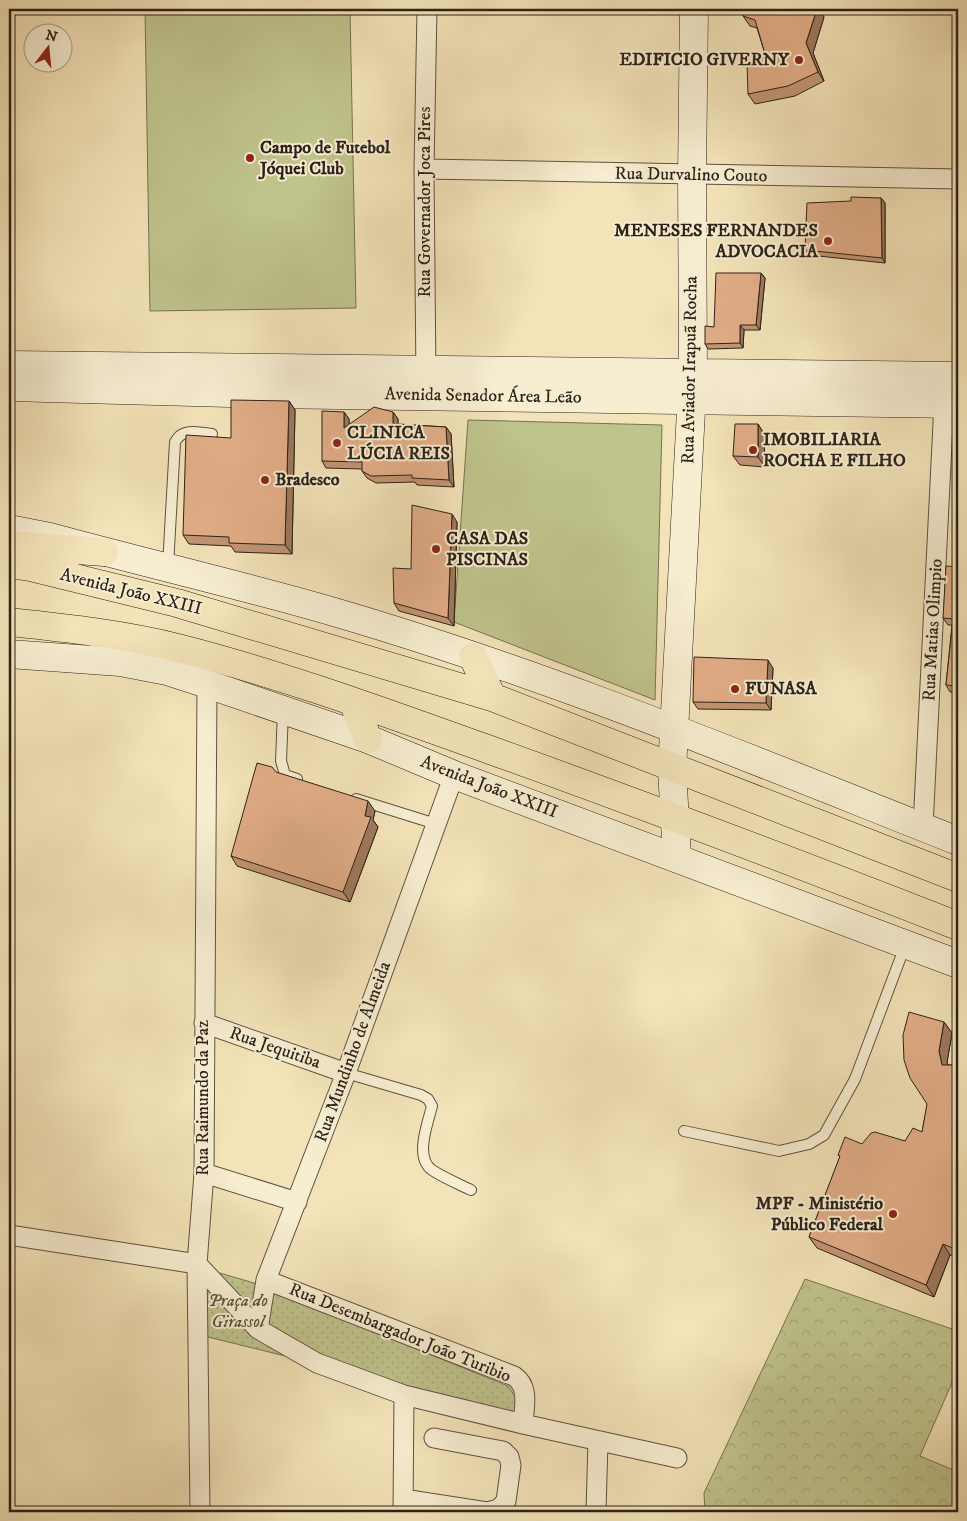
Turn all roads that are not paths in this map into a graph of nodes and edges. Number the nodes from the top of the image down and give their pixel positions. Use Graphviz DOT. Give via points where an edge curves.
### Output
graph roads {
  1 [pos="427,9"];
  2 [pos="694,9"];
  3 [pos="424,169"];
  4 [pos="692,175"];
  5 [pos="958,179"];
  6 [pos="9,365"];
  7 [pos="47,376"];
  8 [pos="958,376"];
  9 [pos="426,382"];
  10 [pos="692,386"];
  11 [pos="9,387"];
  12 [pos="951,403"];
  13 [pos="212,434"];
  14 [pos="9,529"];
  15 [pos="9,545"];
  16 [pos="104,552"];
  17 [pos="9,564"];
  18 [pos="167,568"];
  19 [pos="9,622"];
  20 [pos="9,654"];
  21 [pos="473,657"];
  22 [pos="207,684"];
  23 [pos="492,697"];
  24 [pos="353,702"];
  25 [pos="283,710"];
  26 [pos="674,730"];
  27 [pos="368,739"];
  28 [pos="672,769"];
  29 [pos="454,775"];
  30 [pos="304,782"];
  31 [pos="342,794"];
  32 [pos="674,816"];
  33 [pos="436,824"];
  34 [pos="923,827"];
  35 [pos="958,841"];
  36 [pos="677,857"];
  37 [pos="958,878"];
  38 [pos="958,926"];
  39 [pos="906,943"];
  40 [pos="958,964"];
  41 [pos="204,1023"];
  42 [pos="346,1073"];
  43 [pos="684,1131"];
  44 [pos="204,1173"];
  45 [pos="471,1190"];
  46 [pos="296,1202"];
  47 [pos="9,1236"];
  48 [pos="196,1264"];
  49 [pos="266,1280"];
  50 [pos="258,1329"];
  51 [pos="404,1395"];
  52 [pos="522,1424"];
  53 [pos="434,1438"];
  54 [pos="598,1441"];
  55 [pos="677,1458"];
  56 [pos="403,1506"];
  57 [pos="200,1512"];
  58 [pos="596,1512"];
  1 -- 3 [label="street, Rua Governador Joca Pires"];
  2 -- 4 [label="street, Rua Aviador Irapuã Rocha"];
  3 -- 4 [label="street, Rua Durvalino Couto"];
  3 -- 9 [label="street, Rua Governador Joca Pires"];
  4 -- 5 [label="street, Rua Durvalino Couto"];
  4 -- 10 [label="street, Rua Aviador Irapuã Rocha"];
  6 -- 7 [label="street, Avenida Senador Área Leão"];
  7 -- 9 [label="street, Avenida Senador Área Leão"];
  7 -- 11 [label="street, Avenida Senador Área Leão"];
  8 -- 10 [label="street, Avenida Senador Área Leão"];
  9 -- 10 [label="street, Avenida Senador Área Leão"];
  10 -- 12 [label="street, Avenida Senador Área Leão"];
  10 -- 26 [label="street, Rua Aviador Irapuã Rocha"];
  12 -- 34 [label="street, Rua Matias Olimpio"];
  13 -- 18 [label="lane" via="186,432 175,442"];
  14 -- 16 [label="street, Avenida João XXIII"];
  15 -- 16 [label="main road"];
  16 -- 18 [label="street, Avenida João XXIII"];
  17 -- 23 [label="main road, Avenida João XXIII" via="178,603"];
  18 -- 21 [label="street, Avenida João XXIII" via="335,612"];
  19 -- 24 [label="main road, Avenida João XXIII" via="66,628 177,648"];
  20 -- 22 [label="street, Avenida João XXIII" via="120,662"];
  21 -- 23 [label="main road"];
  21 -- 26 [label="street, Avenida João XXIII"];
  22 -- 25 [label="street, Avenida João XXIII"];
  22 -- 41 [label="street, Rua Raimundo da Paz"];
  23 -- 28 [label="main road, Avenida João XXIII"];
  24 -- 27 [label="main road"];
  24 -- 32 [label="main road, Avenida João XXIII"];
  25 -- 27 [label="street, Avenida João XXIII"];
  25 -- 30 [label="lane" via="281,761 285,776"];
  26 -- 28 [label="street, Rua Aviador Irapuã Rocha"];
  26 -- 34 [label="street, Avenida João XXIII"];
  27 -- 29 [label="street, Avenida João XXIII"];
  28 -- 32 [label="street, Rua Aviador Irapuã Rocha"];
  28 -- 37 [label="main road, Avenida João XXIII"];
  29 -- 33 [label="street, Rua Mundinho de Almeida"];
  29 -- 36 [label="street, Avenida João XXIII"];
  31 -- 33 [label="lane"];
  32 -- 36 [label="street, Rua Aviador Irapuã Rocha"];
  32 -- 38 [label="main road, Avenida João XXIII"];
  33 -- 42 [label="street, Rua Mundinho de Almeida"];
  34 -- 35 [label="street, Avenida João XXIII"];
  36 -- 39 [label="street, Avenida João XXIII"];
  39 -- 40 [label="street, Avenida João XXIII"];
  39 -- 43 [label="lane" via="855,1079 824,1135 808,1144 779,1151"];
  41 -- 42 [label="street, Rua Jequitiba"];
  41 -- 44 [label="street, Rua Raimundo da Paz"];
  42 -- 45 [label="lane" via="428,1099 432,1106 424,1141 425,1160 430,1169"];
  42 -- 46 [label="street, Rua Mundinho de Almeida"];
  44 -- 46 [label="street"];
  44 -- 48 [label="street, Rua Raimundo da Paz"];
  46 -- 49 [label="street, Rua Mundinho de Almeida"];
  47 -- 48 [label="street"];
  48 -- 50 [label="street"];
  48 -- 57 [label="street, Rua Raimundo da Paz"];
  49 -- 50 [label="street, Rua Mundinho de Almeida"];
  49 -- 52 [label="street, Rua Desembargador João Turibio" via="514,1376 523,1385"];
  50 -- 51 [label="street" via="317,1364"];
  51 -- 52 [label="street"];
  51 -- 56 [label="street"];
  52 -- 54 [label="street"];
  53 -- 56 [label="street" via="503,1451 511,1465 506,1501 499,1509 487,1512"];
  54 -- 55 [label="street"];
  54 -- 58 [label="street"];
}
